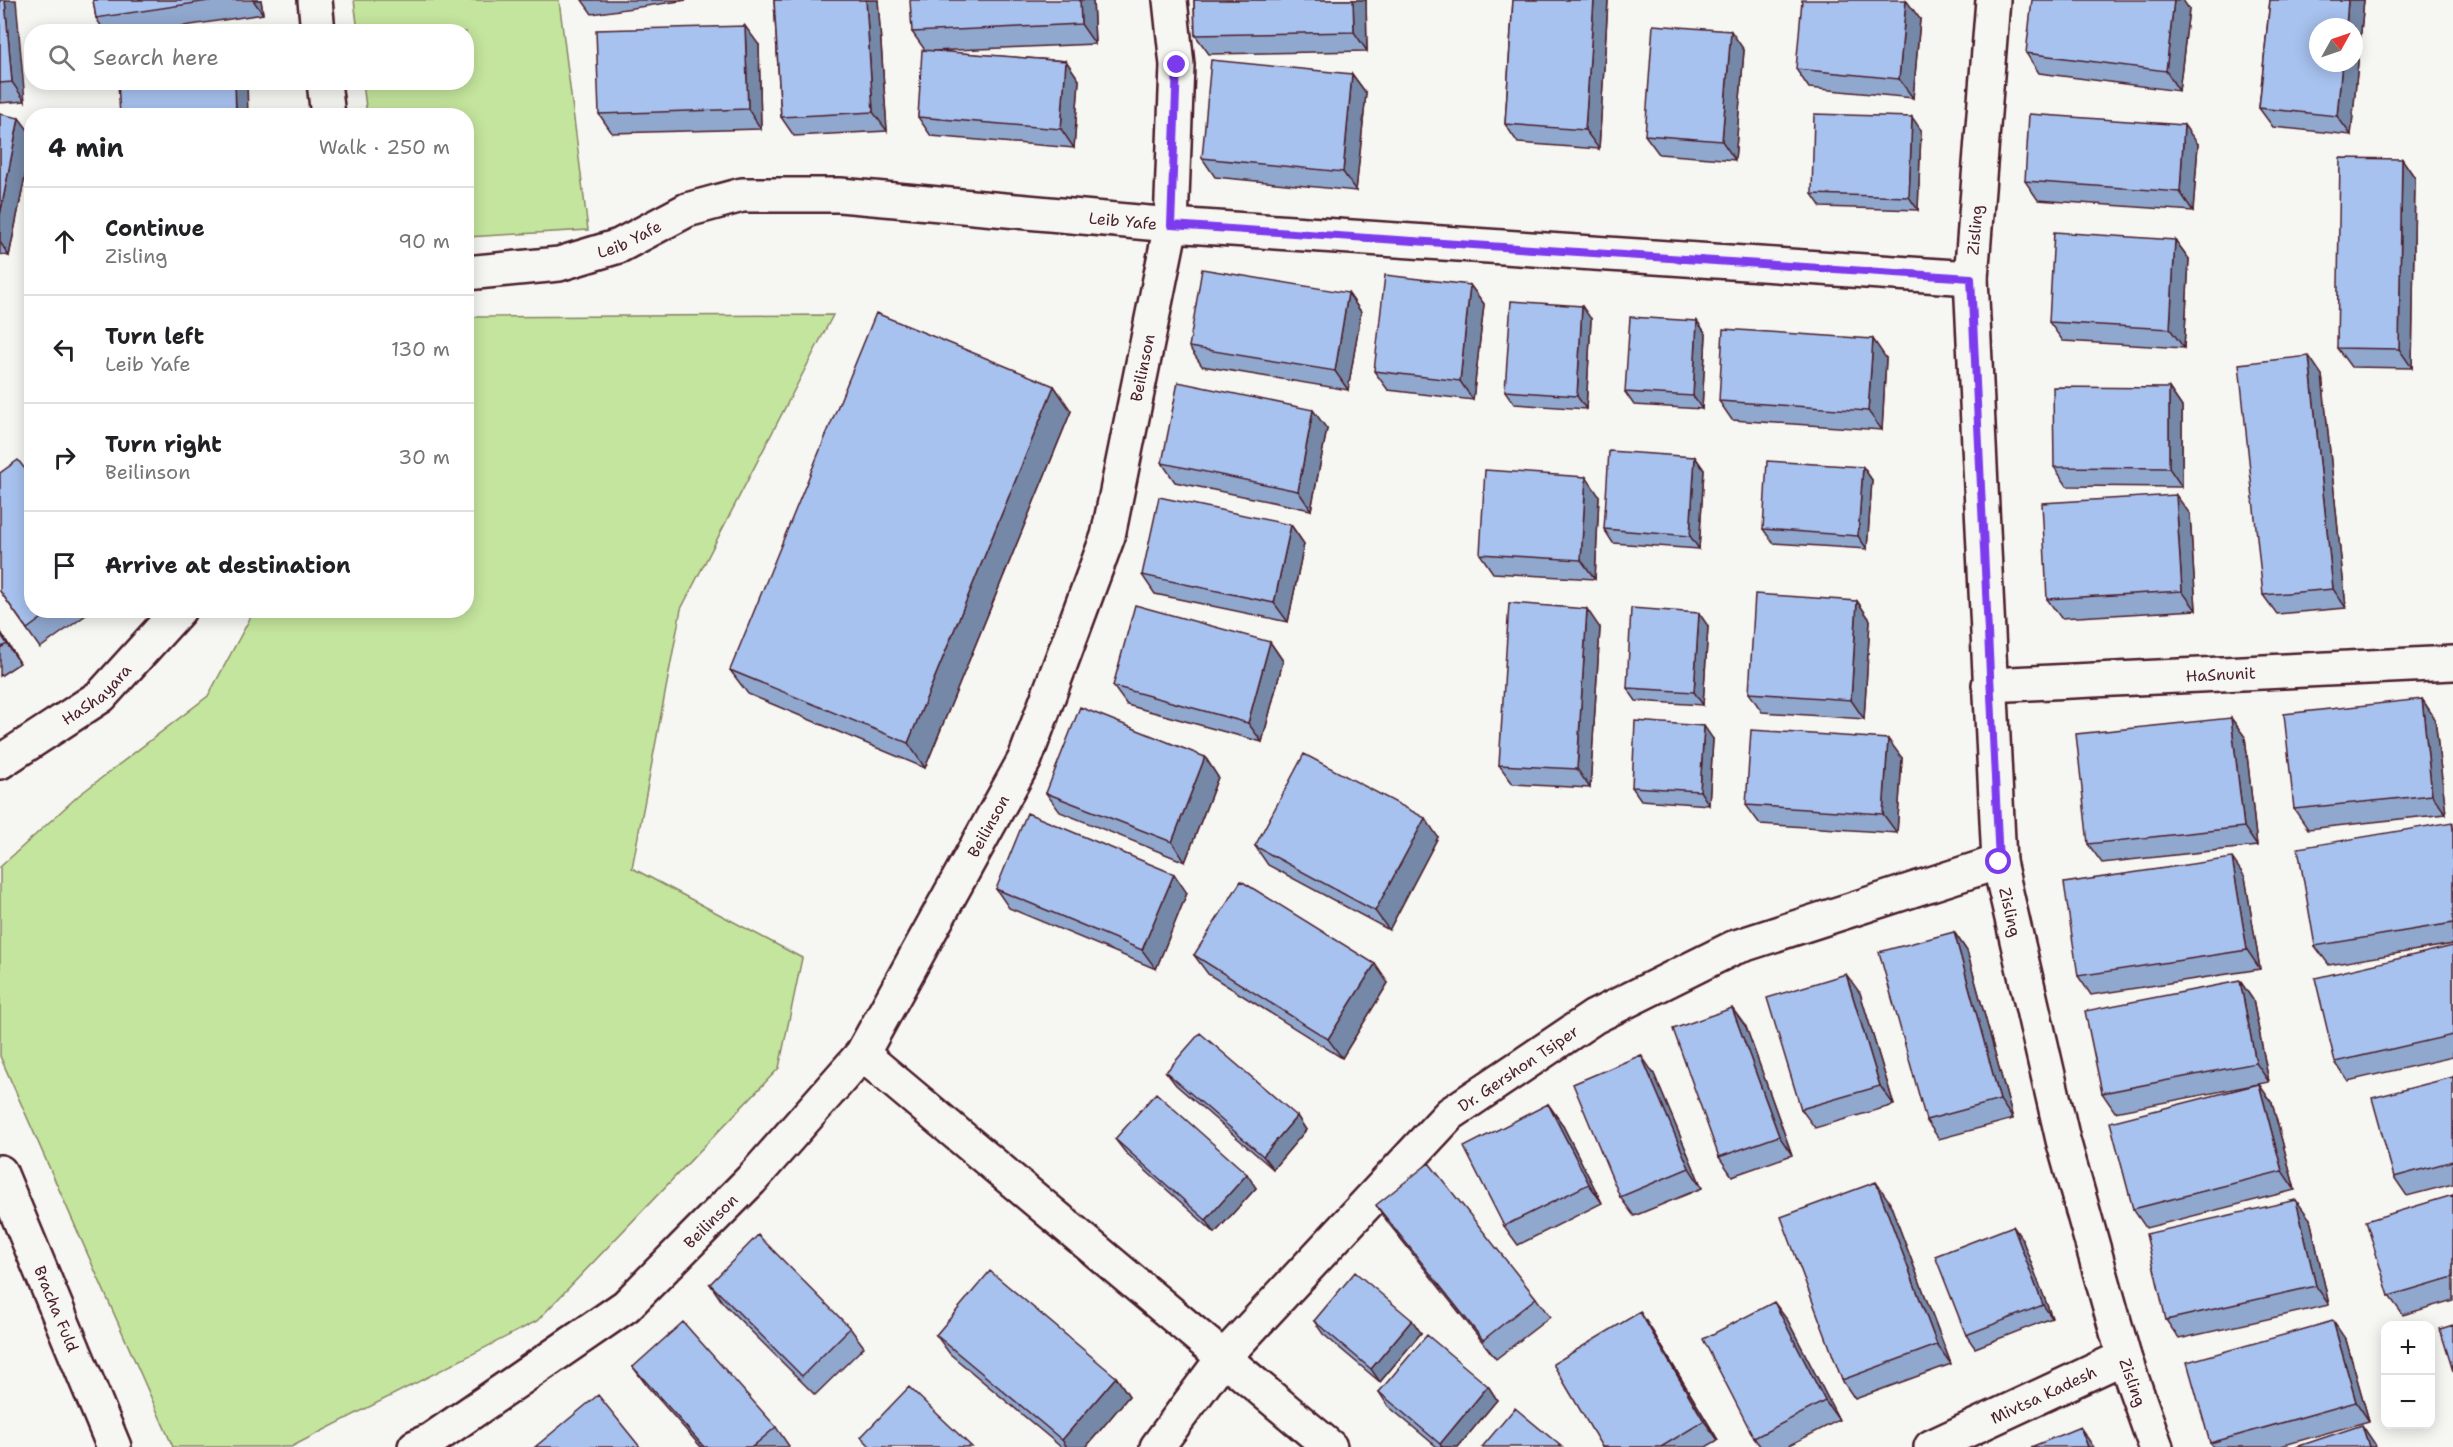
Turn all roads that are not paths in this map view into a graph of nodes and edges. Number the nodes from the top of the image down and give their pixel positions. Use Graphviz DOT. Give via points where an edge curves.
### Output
graph roads {
  1 [pos="315,0"];
  2 [pos="1170,0"];
  3 [pos="1993,0"];
  4 [pos="317,24"];
  5 [pos="325,90"];
  6 [pos="327,108"];
  7 [pos="1171,225"];
  8 [pos="474,272"];
  9 [pos="1971,278"];
  10 [pos="172,618"];
  11 [pos="2453,663"];
  12 [pos="1989,685"];
  13 [pos="0,762"];
  14 [pos="1999,862"];
  15 [pos="862,1054"];
  16 [pos="0,1172"];
  17 [pos="2124,1357"];
  18 [pos="1223,1358"];
  19 [pos="114,1447"];
  20 [pos="415,1447"];
  21 [pos="1156,1447"];
  22 [pos="1330,1447"];
  23 [pos="1931,1447"];
  24 [pos="2156,1447"];
  1 -- 4 [label="street"];
  2 -- 7 [label="street, Beilinson" via="1177,65"];
  3 -- 9 [label="street, Zisling"];
  5 -- 6 [label="street"];
  7 -- 8 [label="street, Leib Yafe" via="840,195 742,195 687,210 619,246 559,264"];
  7 -- 9 [label="street, Leib Yafe"];
  7 -- 15 [label="street, Beilinson" via="1108,536 1042,714 1025,759"];
  9 -- 12 [label="street, Zisling"];
  10 -- 13 [label="street, HaShayara" via="101,696"];
  11 -- 12 [label="street, HaSnunit"];
  12 -- 14 [label="street, Zisling"];
  14 -- 17 [label="street, Zisling" via="2063,1140"];
  14 -- 18 [label="street, Dr. Gershon Tsiper" via="1733,948 1594,1017 1450,1114"];
  15 -- 18 [label="street"];
  15 -- 20 [label="street, Beilinson" via="751,1180 626,1306"];
  16 -- 19 [label="street, Bracha Fuld"];
  17 -- 23 [label="street, Mivtsa Kadesh"];
  17 -- 24 [label="street, Zisling"];
  18 -- 21 [label="street, Dr. Gershon Tsiper"];
  18 -- 22 [label="street"];
}
